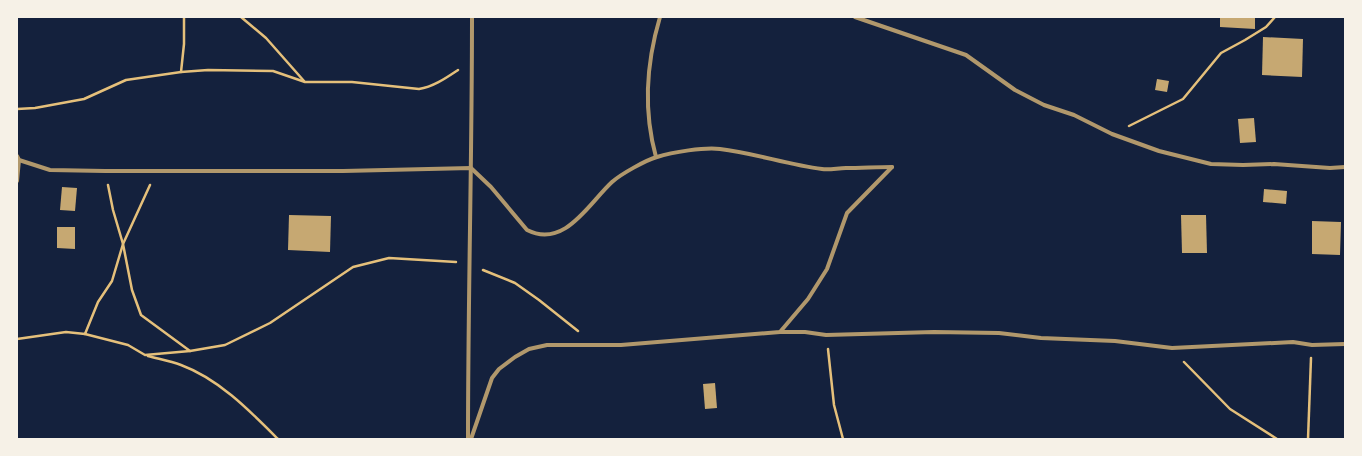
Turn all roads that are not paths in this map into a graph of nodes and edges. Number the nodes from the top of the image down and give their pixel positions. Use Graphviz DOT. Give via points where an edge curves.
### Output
graph roads {
  1 [pos="472,17"];
  2 [pos="660,17"];
  3 [pos="855,17"];
  4 [pos="656,157"];
  5 [pos="18,158"];
  6 [pos="1345,167"];
  7 [pos="472,168"];
  8 [pos="17,181"];
  9 [pos="780,332"];
  10 [pos="1345,344"];
  11 [pos="468,439"];
  12 [pos="471,439"];
  1 -- 7 [label="street"];
  2 -- 4 [label="street" via="649,61 648,110"];
  3 -- 6 [label="street" via="966,55 1015,90 1044,105 1159,151 1211,164"];
  4 -- 7 [label="street" via="613,181 570,226 546,234 534,234 527,230"];
  4 -- 9 [label="street" via="719,149 823,169 892,167 847,213 827,269 808,299"];
  5 -- 7 [label="street" via="50,170 343,171"];
  5 -- 8 [label="street"];
  7 -- 11 [label="street"];
  9 -- 10 [label="street" via="826,335 999,333 1041,338 1115,341 1172,348 1293,342 1312,345"];
  9 -- 12 [label="street" via="670,342 596,346 547,345 529,349 499,368 492,378"];
}
